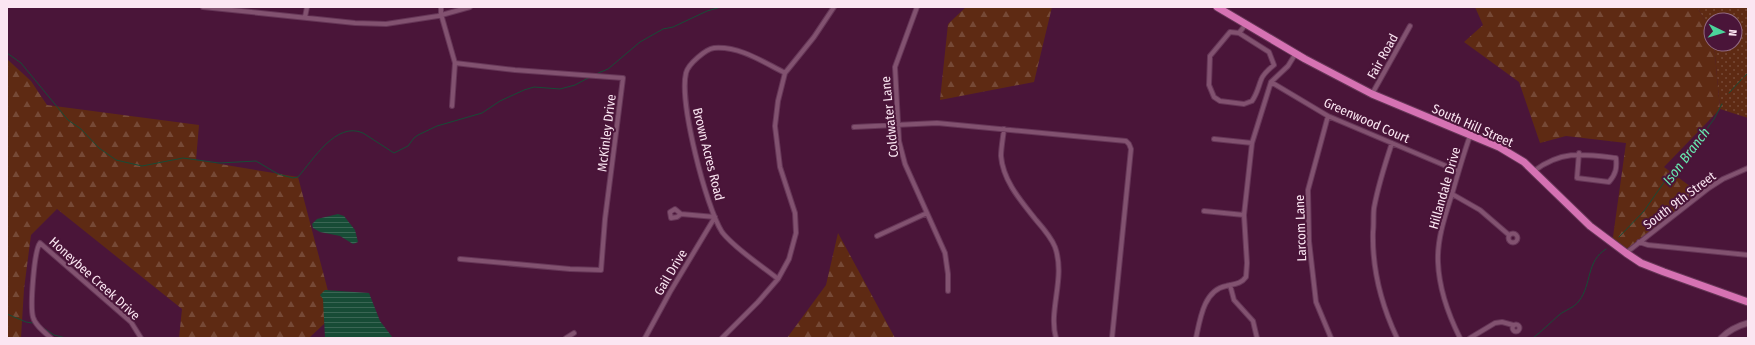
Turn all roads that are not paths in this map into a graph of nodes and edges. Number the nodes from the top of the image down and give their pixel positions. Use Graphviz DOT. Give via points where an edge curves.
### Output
graph roads {
  1 [pos="202,7"];
  2 [pos="307,7"];
  3 [pos="442,7"];
  4 [pos="470,7"];
  5 [pos="834,7"];
  6 [pos="917,7"];
  7 [pos="1217,7"];
  8 [pos="441,14"];
  9 [pos="305,17"];
  10 [pos="1246,24"];
  11 [pos="1410,26"];
  12 [pos="1239,33"];
  13 [pos="1296,53"];
  14 [pos="455,63"];
  15 [pos="785,73"];
  16 [pos="1271,82"];
  17 [pos="1372,94"];
  18 [pos="452,106"];
  19 [pos="1328,116"];
  20 [pos="898,124"];
  21 [pos="854,127"];
  22 [pos="1004,129"];
  23 [pos="1470,136"];
  24 [pos="1214,139"];
  25 [pos="1252,143"];
  26 [pos="1392,143"];
  27 [pos="1579,153"];
  28 [pos="1748,168"];
  29 [pos="1458,171"];
  30 [pos="1534,171"];
  31 [pos="1452,194"];
  32 [pos="1204,211"];
  33 [pos="927,213"];
  34 [pos="681,214"];
  35 [pos="1244,215"];
  36 [pos="715,217"];
  37 [pos="1509,235"];
  38 [pos="877,236"];
  39 [pos="1639,242"];
  40 [pos="1626,253"];
  41 [pos="1748,255"];
  42 [pos="460,259"];
  43 [pos="778,279"];
  44 [pos="1230,285"];
  45 [pos="948,291"];
  46 [pos="1748,302"];
  47 [pos="1748,323"];
  48 [pos="1513,325"];
  49 [pos="574,333"];
  50 [pos="50,338"];
  51 [pos="141,338"];
  52 [pos="566,338"];
  53 [pos="645,338"];
  54 [pos="722,338"];
  55 [pos="1056,338"];
  56 [pos="1112,338"];
  57 [pos="1196,338"];
  58 [pos="1257,338"];
  59 [pos="1331,338"];
  60 [pos="1397,338"];
  61 [pos="1460,338"];
  62 [pos="1470,338"];
  63 [pos="1721,338"];
  1 -- 9 [label="street"];
  2 -- 9 [label="street"];
  3 -- 8 [label="street"];
  4 -- 8 [label="street"];
  5 -- 15 [label="street"];
  6 -- 20 [label="street, Coldwater Lane" via="895,67"];
  7 -- 10 [label="main road, South Hill Street"];
  8 -- 9 [label="street" via="386,24"];
  8 -- 14 [label="street"];
  10 -- 12 [label="street"];
  10 -- 13 [label="main road, South Hill Street"];
  11 -- 17 [label="street, Fair Road"];
  12 -- 12 [label="street" via="1230,32 1210,56 1209,85 1214,96 1220,101 1244,104 1252,101 1260,88 1261,79 1274,65 1269,52"];
  13 -- 16 [label="street" via="1288,66"];
  13 -- 17 [label="main road, South Hill Street"];
  14 -- 18 [label="street"];
  14 -- 42 [label="street, McKinley Drive" via="623,78 601,270"];
  15 -- 36 [label="street, Brown Acres Road" via="741,51 713,48 697,57 686,72 686,102 693,141 704,188"];
  15 -- 43 [label="street" via="775,126 780,167 795,213 796,233 789,259"];
  16 -- 19 [label="street, Greenwood Court"];
  16 -- 25 [label="street"];
  17 -- 23 [label="main road, South Hill Street"];
  19 -- 26 [label="street, Greenwood Court"];
  19 -- 59 [label="street, Larcom Lane" via="1308,190 1308,212 1316,302"];
  20 -- 21 [label="street"];
  20 -- 22 [label="street" via="937,123"];
  20 -- 33 [label="street, Coldwater Lane" via="901,154"];
  22 -- 55 [label="street" via="1001,156 1009,182 1049,236 1057,255 1059,275 1054,326"];
  22 -- 56 [label="street" via="1126,141 1129,144 1131,149"];
  23 -- 29 [label="street, Hillandale Drive"];
  23 -- 30 [label="main road, South Hill Street" via="1499,147"];
  24 -- 25 [label="street"];
  25 -- 35 [label="street"];
  26 -- 29 [label="street, Greenwood Court"];
  26 -- 60 [label="street" via="1374,208 1373,254 1378,286 1387,317"];
  27 -- 27 [label="street" via="1616,158 1614,177 1609,182 1577,178"];
  27 -- 30 [label="street" via="1555,158"];
  28 -- 39 [label="street, South 9th Street" via="1723,179"];
  29 -- 31 [label="street, Hillandale Drive"];
  30 -- 40 [label="main road, South Hill Street" via="1590,226"];
  31 -- 37 [label="street" via="1480,210"];
  31 -- 61 [label="street, Hillandale Drive" via="1445,213 1438,262 1441,286 1449,314"];
  32 -- 35 [label="street"];
  33 -- 38 [label="street"];
  33 -- 45 [label="street, Coldwater Lane" via="948,261"];
  34 -- 36 [label="street"];
  35 -- 44 [label="street" via="1248,272 1243,281"];
  36 -- 43 [label="street, Brown Acres Road" via="723,232 742,251"];
  36 -- 53 [label="street, Gail Drive"];
  39 -- 40 [label="street, South 9th Street"];
  39 -- 41 [label="street"];
  40 -- 46 [label="main road, South Hill Street" via="1656,270"];
  43 -- 54 [label="street"];
  44 -- 57 [label="street" via="1221,287 1210,295"];
  44 -- 58 [label="street" via="1234,300 1253,321"];
  47 -- 63 [label="street" via="1729,330"];
  48 -- 62 [label="street" via="1495,323"];
  49 -- 52 [label="street"];
  50 -- 51 [label="street, Honeybee Creek Drive" via="36,322 32,313 36,252 41,243 131,322"];
}
